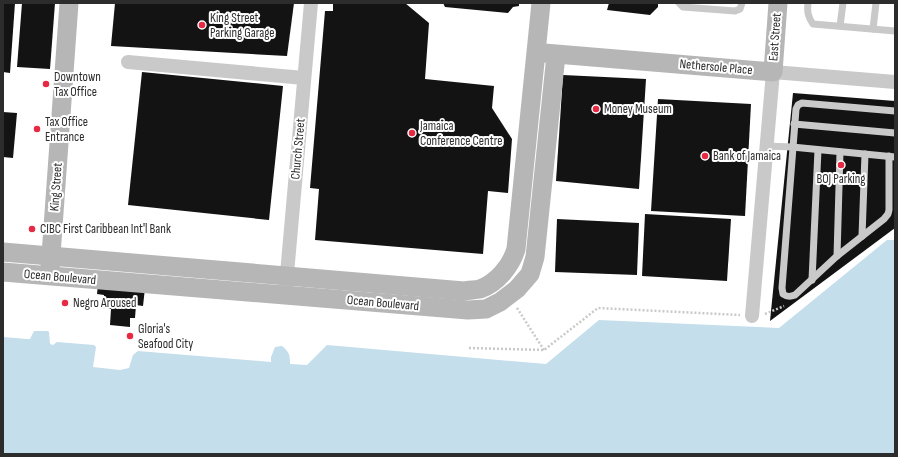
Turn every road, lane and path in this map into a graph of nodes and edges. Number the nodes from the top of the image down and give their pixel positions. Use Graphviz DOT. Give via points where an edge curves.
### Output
graph roads {
  1 [pos="69,3"];
  2 [pos="311,3"];
  3 [pos="541,3"];
  4 [pos="679,3"];
  5 [pos="742,3"];
  6 [pos="778,3"];
  7 [pos="808,3"];
  8 [pos="843,3"];
  9 [pos="876,3"];
  10 [pos="840,26"];
  11 [pos="872,29"];
  12 [pos="895,31"];
  13 [pos="537,53"];
  14 [pos="556,55"];
  15 [pos="128,62"];
  16 [pos="773,72"];
  17 [pos="304,78"];
  18 [pos="895,82"];
  19 [pos="895,111"];
  20 [pos="794,124"];
  21 [pos="895,133"];
  22 [pos="766,146"];
  23 [pos="792,146"];
  24 [pos="818,150"];
  25 [pos="840,152"];
  26 [pos="865,154"];
  27 [pos="892,156"];
  28 [pos="892,184"];
  29 [pos="862,236"];
  30 [pos="3,252"];
  31 [pos="51,256"];
  32 [pos="837,256"];
  33 [pos="3,272"];
  34 [pos="50,276"];
  35 [pos="287,276"];
  36 [pos="812,280"];
  37 [pos="285,295"];
  38 [pos="510,295"];
  39 [pos="788,302"];
  40 [pos="752,316"];
  41 [pos="469,348"];
  42 [pos="544,350"];
  1 -- 31 [label="street, King Street"];
  2 -- 17 [label="street, Church Street"];
  3 -- 13 [label="street, Ocean Boulevard"];
  4 -- 5 [label="lane" via="683,7 735,11 740,9"];
  6 -- 16 [label="street, East Street"];
  7 -- 10 [label="lane" via="807,10 813,24"];
  8 -- 10 [label="lane"];
  9 -- 11 [label="lane"];
  10 -- 11 [label="lane"];
  11 -- 12 [label="lane"];
  13 -- 14 [label="street, Nethersole Place"];
  13 -- 35 [label="street, Ocean Boulevard" via="516,249 514,258 504,272 491,284 464,291"];
  14 -- 16 [label="street, Nethersole Place"];
  14 -- 38 [label="street, Ocean Boulevard" via="535,257 530,274"];
  15 -- 17 [label="street"];
  16 -- 18 [label="street, Nethersole Place"];
  16 -- 22 [label="street"];
  17 -- 35 [label="street, Church Street"];
  19 -- 20 [label="lane" via="802,103 796,109"];
  20 -- 21 [label="lane"];
  20 -- 23 [label="lane"];
  22 -- 23 [label="lane"];
  22 -- 40 [label="street"];
  23 -- 24 [label="lane"];
  23 -- 36 [label="lane" via="783,294 790,297 795,295"];
  24 -- 25 [label="lane"];
  24 -- 36 [label="lane"];
  25 -- 26 [label="lane"];
  25 -- 32 [label="lane"];
  26 -- 27 [label="lane"];
  26 -- 29 [label="lane"];
  27 -- 28 [label="lane"];
  28 -- 29 [label="lane" via="888,214"];
  29 -- 32 [label="lane"];
  30 -- 31 [label="street, Ocean Boulevard"];
  31 -- 34 [label="street, King Street"];
  31 -- 35 [label="street, Ocean Boulevard"];
  32 -- 36 [label="lane"];
  33 -- 34 [label="street, Ocean Boulevard"];
  34 -- 37 [label="street, Ocean Boulevard"];
  35 -- 37 [label="street, Church Street"];
  37 -- 38 [label="street, Ocean Boulevard" via="468,310 486,309"];
  38 -- 42 [label="path"];
  39 -- 40 [label="path" via="767,314"];
  40 -- 42 [label="path" via="598,308"];
  41 -- 42 [label="path"];
}
